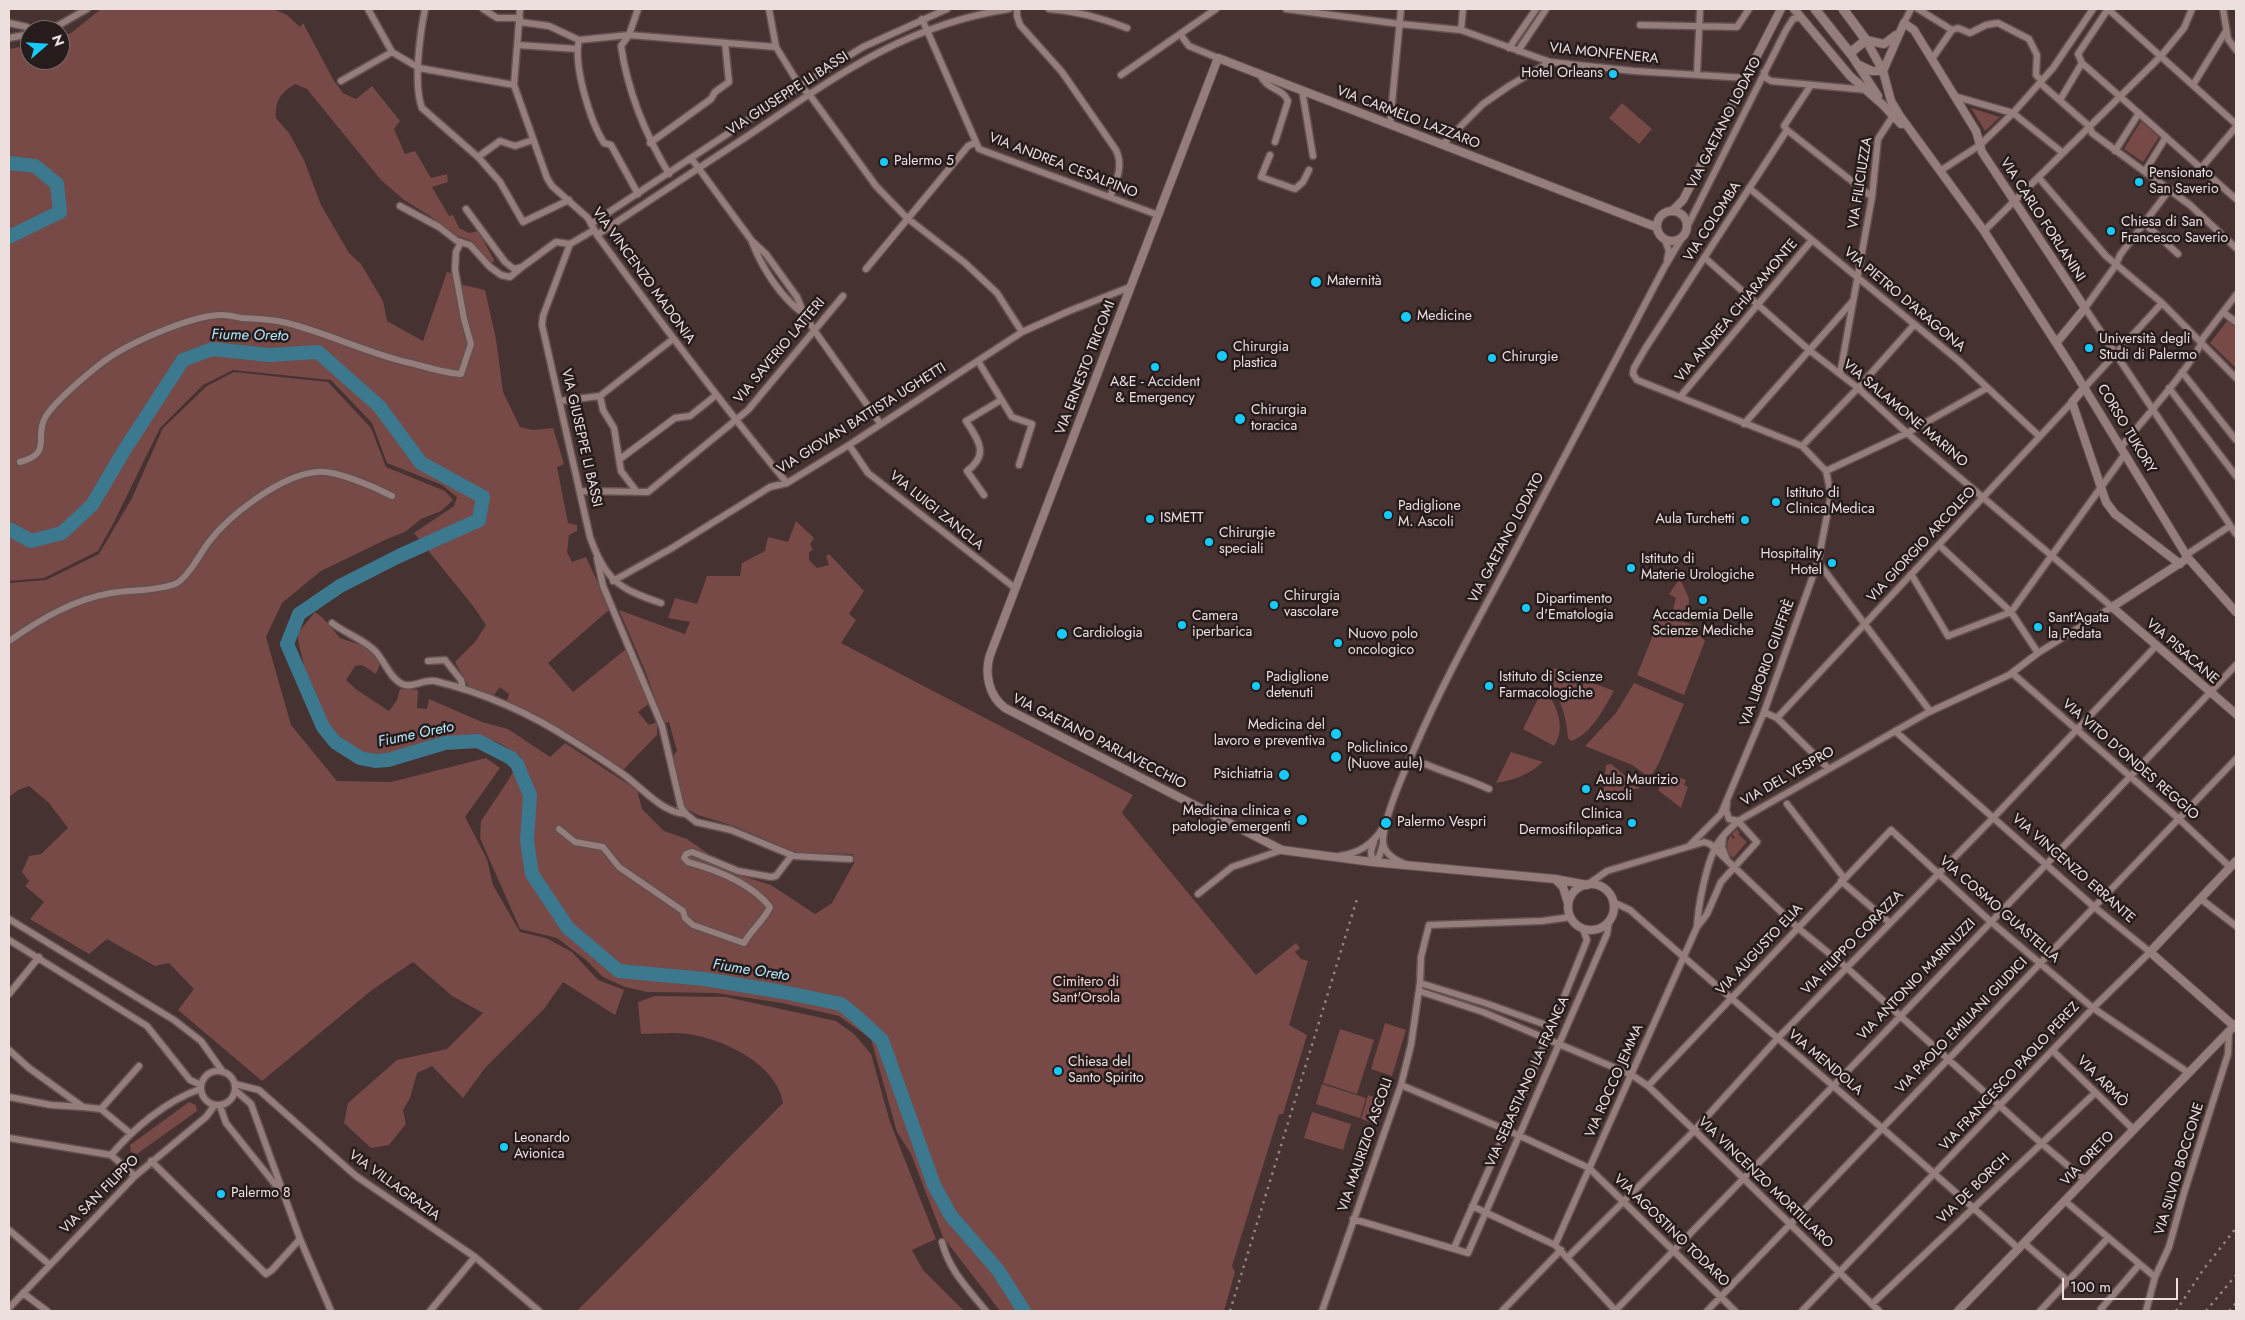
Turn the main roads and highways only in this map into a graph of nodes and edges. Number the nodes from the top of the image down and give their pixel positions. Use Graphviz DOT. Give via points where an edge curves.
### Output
graph roads {
  1 [pos="1815,9"];
  2 [pos="1843,9"];
  1 -- 2 [label="main road, CORSO TUKORY" via="1850,53 1866,40"];
}
